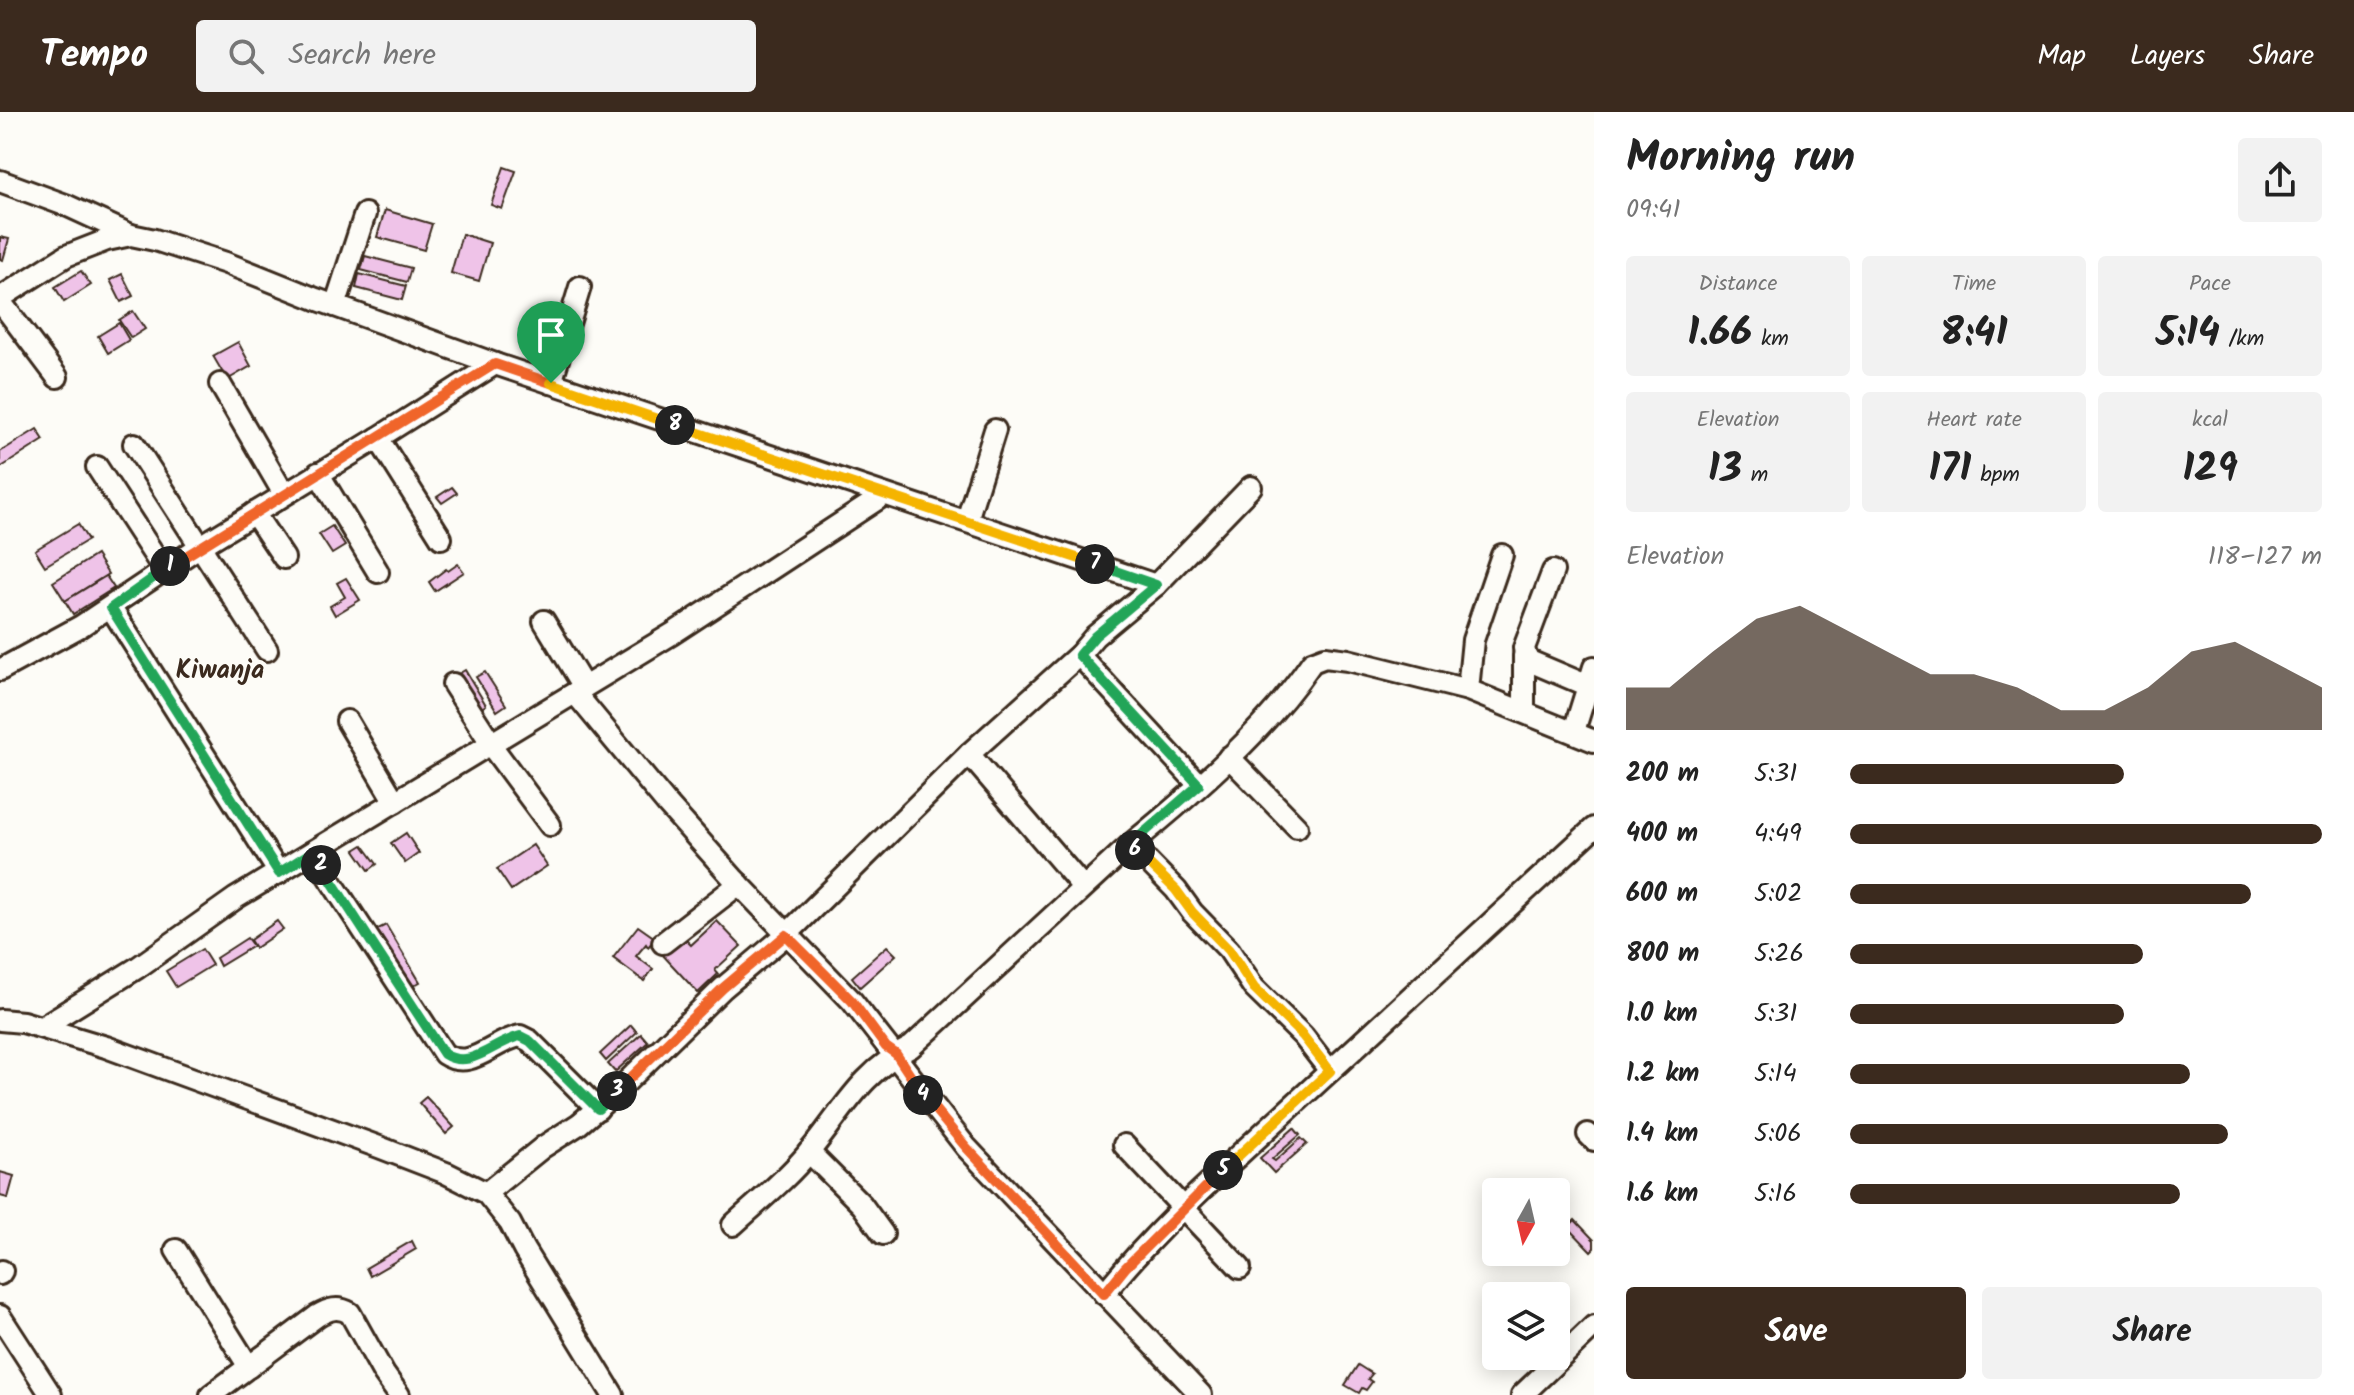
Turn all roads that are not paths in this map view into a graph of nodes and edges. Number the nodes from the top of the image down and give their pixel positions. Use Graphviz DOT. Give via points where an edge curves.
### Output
graph roads {
  1 [pos="0,181"];
  2 [pos="365,214"];
  3 [pos="131,235"];
  4 [pos="580,287"];
  5 [pos="0,300"];
  6 [pos="335,306"];
  7 [pos="495,364"];
  8 [pos="57,377"];
  9 [pos="551,383"];
  10 [pos="220,384"];
  11 [pos="995,430"];
  12 [pos="378,438"];
  13 [pos="134,444"];
  14 [pos="97,467"];
  15 [pos="318,473"];
  16 [pos="1251,487"];
  17 [pos="284,494"];
  18 [pos="884,495"];
  19 [pos="254,513"];
  20 [pos="967,520"];
  21 [pos="441,538"];
  22 [pos="199,547"];
  23 [pos="1502,555"];
  24 [pos="284,558"];
  25 [pos="164,570"];
  26 [pos="1553,571"];
  27 [pos="378,572"];
  28 [pos="1156,585"];
  29 [pos="111,608"];
  30 [pos="544,621"];
  31 [pos="267,650"];
  32 [pos="1079,655"];
  33 [pos="1524,655"];
  34 [pos="0,670"];
  35 [pos="1590,676"];
  36 [pos="453,684"];
  37 [pos="580,690"];
  38 [pos="1468,690"];
  39 [pos="1524,711"];
  40 [pos="347,721"];
  41 [pos="1574,731"];
  42 [pos="1594,741"];
  43 [pos="490,744"];
  44 [pos="969,754"];
  45 [pos="1229,757"];
  46 [pos="1199,785"];
  47 [pos="395,802"];
  48 [pos="550,825"];
  49 [pos="1297,827"];
  50 [pos="1594,828"];
  51 [pos="1131,844"];
  52 [pos="312,852"];
  53 [pos="279,873"];
  54 [pos="739,884"];
  55 [pos="1083,887"];
  56 [pos="786,935"];
  57 [pos="663,943"];
  58 [pos="0,1020"];
  59 [pos="42,1027"];
  60 [pos="896,1054"];
  61 [pos="1330,1071"];
  62 [pos="598,1109"];
  63 [pos="1124,1145"];
  64 [pos="809,1152"];
  65 [pos="486,1193"];
  66 [pos="1184,1207"];
  67 [pos="733,1225"];
  68 [pos="883,1234"];
  69 [pos="176,1250"];
  70 [pos="1240,1268"];
  71 [pos="1104,1294"];
  72 [pos="0,1316"];
  73 [pos="1594,1326"];
  74 [pos="249,1367"];
  75 [pos="608,1393"];
  76 [pos="51,1395"];
  77 [pos="211,1395"];
  78 [pos="399,1395"];
  79 [pos="1201,1395"];
  80 [pos="1522,1395"];
  1 -- 3 [label="street"];
  2 -- 6 [label="street"];
  3 -- 5 [label="street" via="66,256"];
  3 -- 6 [label="street" via="226,263"];
  4 -- 9 [label="street"];
  5 -- 8 [label="street"];
  6 -- 7 [label="street"];
  7 -- 9 [label="street"];
  7 -- 12 [label="street"];
  9 -- 18 [label="street"];
  10 -- 17 [label="street"];
  11 -- 20 [label="street"];
  12 -- 15 [label="street"];
  12 -- 21 [label="street"];
  13 -- 22 [label="street"];
  14 -- 25 [label="street"];
  15 -- 17 [label="street"];
  15 -- 27 [label="street"];
  16 -- 28 [label="street"];
  17 -- 19 [label="street"];
  18 -- 20 [label="street"];
  18 -- 37 [label="street"];
  19 -- 22 [label="street"];
  19 -- 24 [label="street"];
  20 -- 28 [label="street"];
  22 -- 25 [label="street"];
  22 -- 31 [label="street"];
  23 -- 38 [label="street" via="1473,640"];
  25 -- 29 [label="street"];
  26 -- 33 [label="street"];
  28 -- 32 [label="street"];
  29 -- 34 [label="street"];
  29 -- 53 [label="street"];
  30 -- 37 [label="street"];
  32 -- 44 [label="street"];
  32 -- 46 [label="street"];
  33 -- 35 [label="street"];
  33 -- 39 [label="street"];
  35 -- 41 [label="street"];
  36 -- 43 [label="street"];
  37 -- 43 [label="street"];
  37 -- 54 [label="street" via="667,804"];
  38 -- 39 [label="street"];
  38 -- 45 [label="street" via="1325,657 1312,662"];
  39 -- 41 [label="street"];
  40 -- 47 [label="street"];
  41 -- 42 [label="street"];
  43 -- 47 [label="street"];
  43 -- 48 [label="street"];
  44 -- 55 [label="street"];
  44 -- 56 [label="street"];
  45 -- 46 [label="street"];
  45 -- 49 [label="street"];
  46 -- 51 [label="street"];
  47 -- 52 [label="street"];
  50 -- 61 [label="street"];
  51 -- 55 [label="street"];
  51 -- 61 [label="street"];
  52 -- 53 [label="street"];
  52 -- 62 [label="street" via="444,1054 465,1061 520,1036"];
  53 -- 59 [label="street"];
  54 -- 56 [label="street"];
  54 -- 57 [label="street"];
  55 -- 60 [label="street" via="911,1047"];
  56 -- 60 [label="street"];
  56 -- 62 [label="street"];
  58 -- 59 [label="street"];
  59 -- 65 [label="street" via="379,1147"];
  60 -- 64 [label="street" via="863,1080"];
  60 -- 71 [label="street" via="966,1147"];
  61 -- 66 [label="street"];
  62 -- 65 [label="street"];
  63 -- 66 [label="street"];
  64 -- 67 [label="street"];
  64 -- 68 [label="street"];
  65 -- 75 [label="street" via="510,1223"];
  66 -- 70 [label="street"];
  66 -- 71 [label="street"];
  69 -- 74 [label="street"];
  71 -- 79 [label="street"];
  72 -- 76 [label="street"];
  73 -- 80 [label="street"];
  74 -- 77 [label="street"];
  74 -- 78 [label="street" via="317,1316 342,1309 359,1326"];
}
